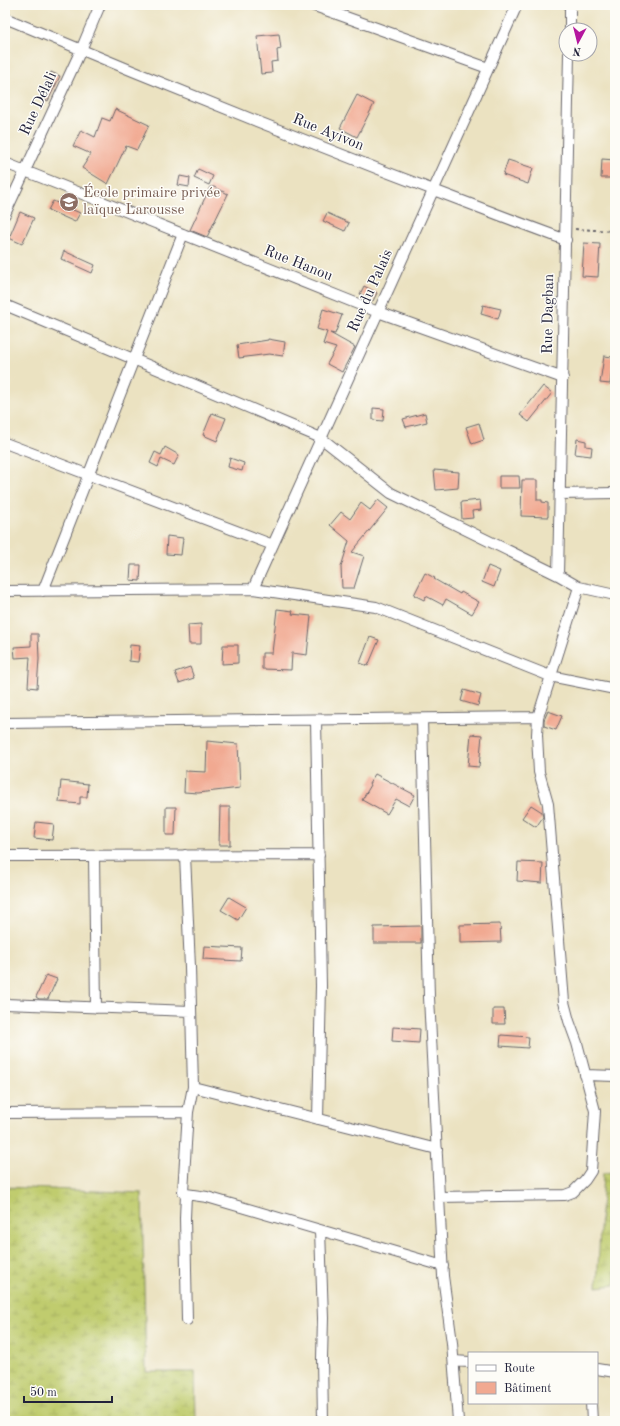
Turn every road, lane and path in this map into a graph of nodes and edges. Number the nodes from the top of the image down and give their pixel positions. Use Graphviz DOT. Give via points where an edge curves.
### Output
graph roads {
  1 [pos="100,5"];
  2 [pos="312,5"];
  3 [pos="517,5"];
  4 [pos="570,5"];
  5 [pos="5,18"];
  6 [pos="570,22"];
  7 [pos="81,50"];
  8 [pos="569,62"];
  9 [pos="488,68"];
  10 [pos="5,163"];
  11 [pos="24,171"];
  12 [pos="433,191"];
  13 [pos="5,214"];
  14 [pos="566,228"];
  15 [pos="615,231"];
  16 [pos="183,234"];
  17 [pos="566,240"];
  18 [pos="5,305"];
  19 [pos="378,312"];
  20 [pos="134,360"];
  21 [pos="562,378"];
  22 [pos="321,438"];
  23 [pos="5,443"];
  24 [pos="88,474"];
  25 [pos="615,493"];
  26 [pos="560,494"];
  27 [pos="273,545"];
  28 [pos="558,575"];
  29 [pos="580,587"];
  30 [pos="252,590"];
  31 [pos="43,591"];
  32 [pos="5,592"];
  33 [pos="615,595"];
  34 [pos="550,676"];
  35 [pos="615,689"];
  36 [pos="538,717"];
  37 [pos="422,719"];
  38 [pos="316,720"];
  39 [pos="5,723"];
  40 [pos="184,855"];
  41 [pos="319,855"];
  42 [pos="5,856"];
  43 [pos="94,856"];
  44 [pos="5,1004"];
  45 [pos="96,1008"];
  46 [pos="191,1011"];
  47 [pos="585,1075"];
  48 [pos="615,1076"];
  49 [pos="193,1087"];
  50 [pos="188,1112"];
  51 [pos="5,1114"];
  52 [pos="318,1118"];
  53 [pos="437,1149"];
  54 [pos="186,1194"];
  55 [pos="439,1197"];
  56 [pos="320,1230"];
  57 [pos="443,1266"];
  58 [pos="187,1320"];
  59 [pos="454,1361"];
  60 [pos="468,1362"];
  61 [pos="598,1369"];
  62 [pos="615,1372"];
  63 [pos="591,1404"];
  64 [pos="323,1421"];
  65 [pos="458,1421"];
  66 [pos="592,1421"];
  1 -- 7 [label="street, Rue Délali"];
  2 -- 9 [label="street"];
  3 -- 9 [label="street, Rue du Palais"];
  4 -- 6 [label="street"];
  5 -- 7 [label="street, Rue Ayivon"];
  7 -- 11 [label="street, Rue Délali"];
  7 -- 12 [label="street, Rue Ayivon"];
  8 -- 14 [label="street, Rue Dagban"];
  9 -- 12 [label="street, Rue du Palais"];
  10 -- 11 [label="street, Rue Hanou"];
  11 -- 13 [label="street, Rue Délali"];
  11 -- 16 [label="street, Rue Hanou"];
  12 -- 17 [label="street, Rue Ayivon"];
  12 -- 19 [label="street, Rue du Palais"];
  14 -- 15 [label="path"];
  14 -- 17 [label="street, Rue Dagban"];
  16 -- 19 [label="street, Rue Hanou"];
  16 -- 20 [label="street"];
  17 -- 21 [label="street, Rue Dagban"];
  18 -- 20 [label="street"];
  19 -- 21 [label="street, Rue Hanou"];
  19 -- 22 [label="street, Rue du Palais"];
  20 -- 22 [label="street"];
  20 -- 24 [label="street"];
  21 -- 26 [label="street, Rue Dagban"];
  22 -- 27 [label="street, Rue du Palais"];
  22 -- 28 [label="street" via="391,493"];
  23 -- 24 [label="street"];
  24 -- 27 [label="street"];
  24 -- 31 [label="street"];
  25 -- 26 [label="street"];
  26 -- 28 [label="street, Rue Dagban"];
  27 -- 30 [label="street, Rue du Palais"];
  28 -- 29 [label="street"];
  29 -- 33 [label="street"];
  29 -- 34 [label="street"];
  30 -- 31 [label="street"];
  30 -- 34 [label="street" via="376,607"];
  31 -- 32 [label="street"];
  34 -- 35 [label="street"];
  34 -- 36 [label="street"];
  36 -- 37 [label="street"];
  36 -- 47 [label="street" via="539,772 548,804 564,1002"];
  37 -- 38 [label="street"];
  37 -- 53 [label="street" via="429,997"];
  38 -- 39 [label="street"];
  38 -- 41 [label="street"];
  40 -- 41 [label="street"];
  40 -- 43 [label="street"];
  40 -- 46 [label="street"];
  41 -- 52 [label="street" via="321,986"];
  42 -- 43 [label="street"];
  43 -- 45 [label="street"];
  44 -- 45 [label="street"];
  45 -- 46 [label="street"];
  46 -- 49 [label="street"];
  47 -- 48 [label="street"];
  47 -- 55 [label="street" via="595,1111 591,1171 573,1192 565,1195"];
  49 -- 50 [label="street"];
  49 -- 52 [label="street"];
  50 -- 51 [label="street"];
  50 -- 54 [label="street" via="183,1190"];
  52 -- 53 [label="street"];
  53 -- 55 [label="street"];
  54 -- 56 [label="street"];
  54 -- 58 [label="street"];
  55 -- 57 [label="street"];
  56 -- 57 [label="street"];
  56 -- 64 [label="street" via="324,1318"];
  57 -- 59 [label="street"];
  59 -- 60 [label="street"];
  59 -- 65 [label="street"];
  61 -- 62 [label="street"];
  63 -- 66 [label="street"];
}
